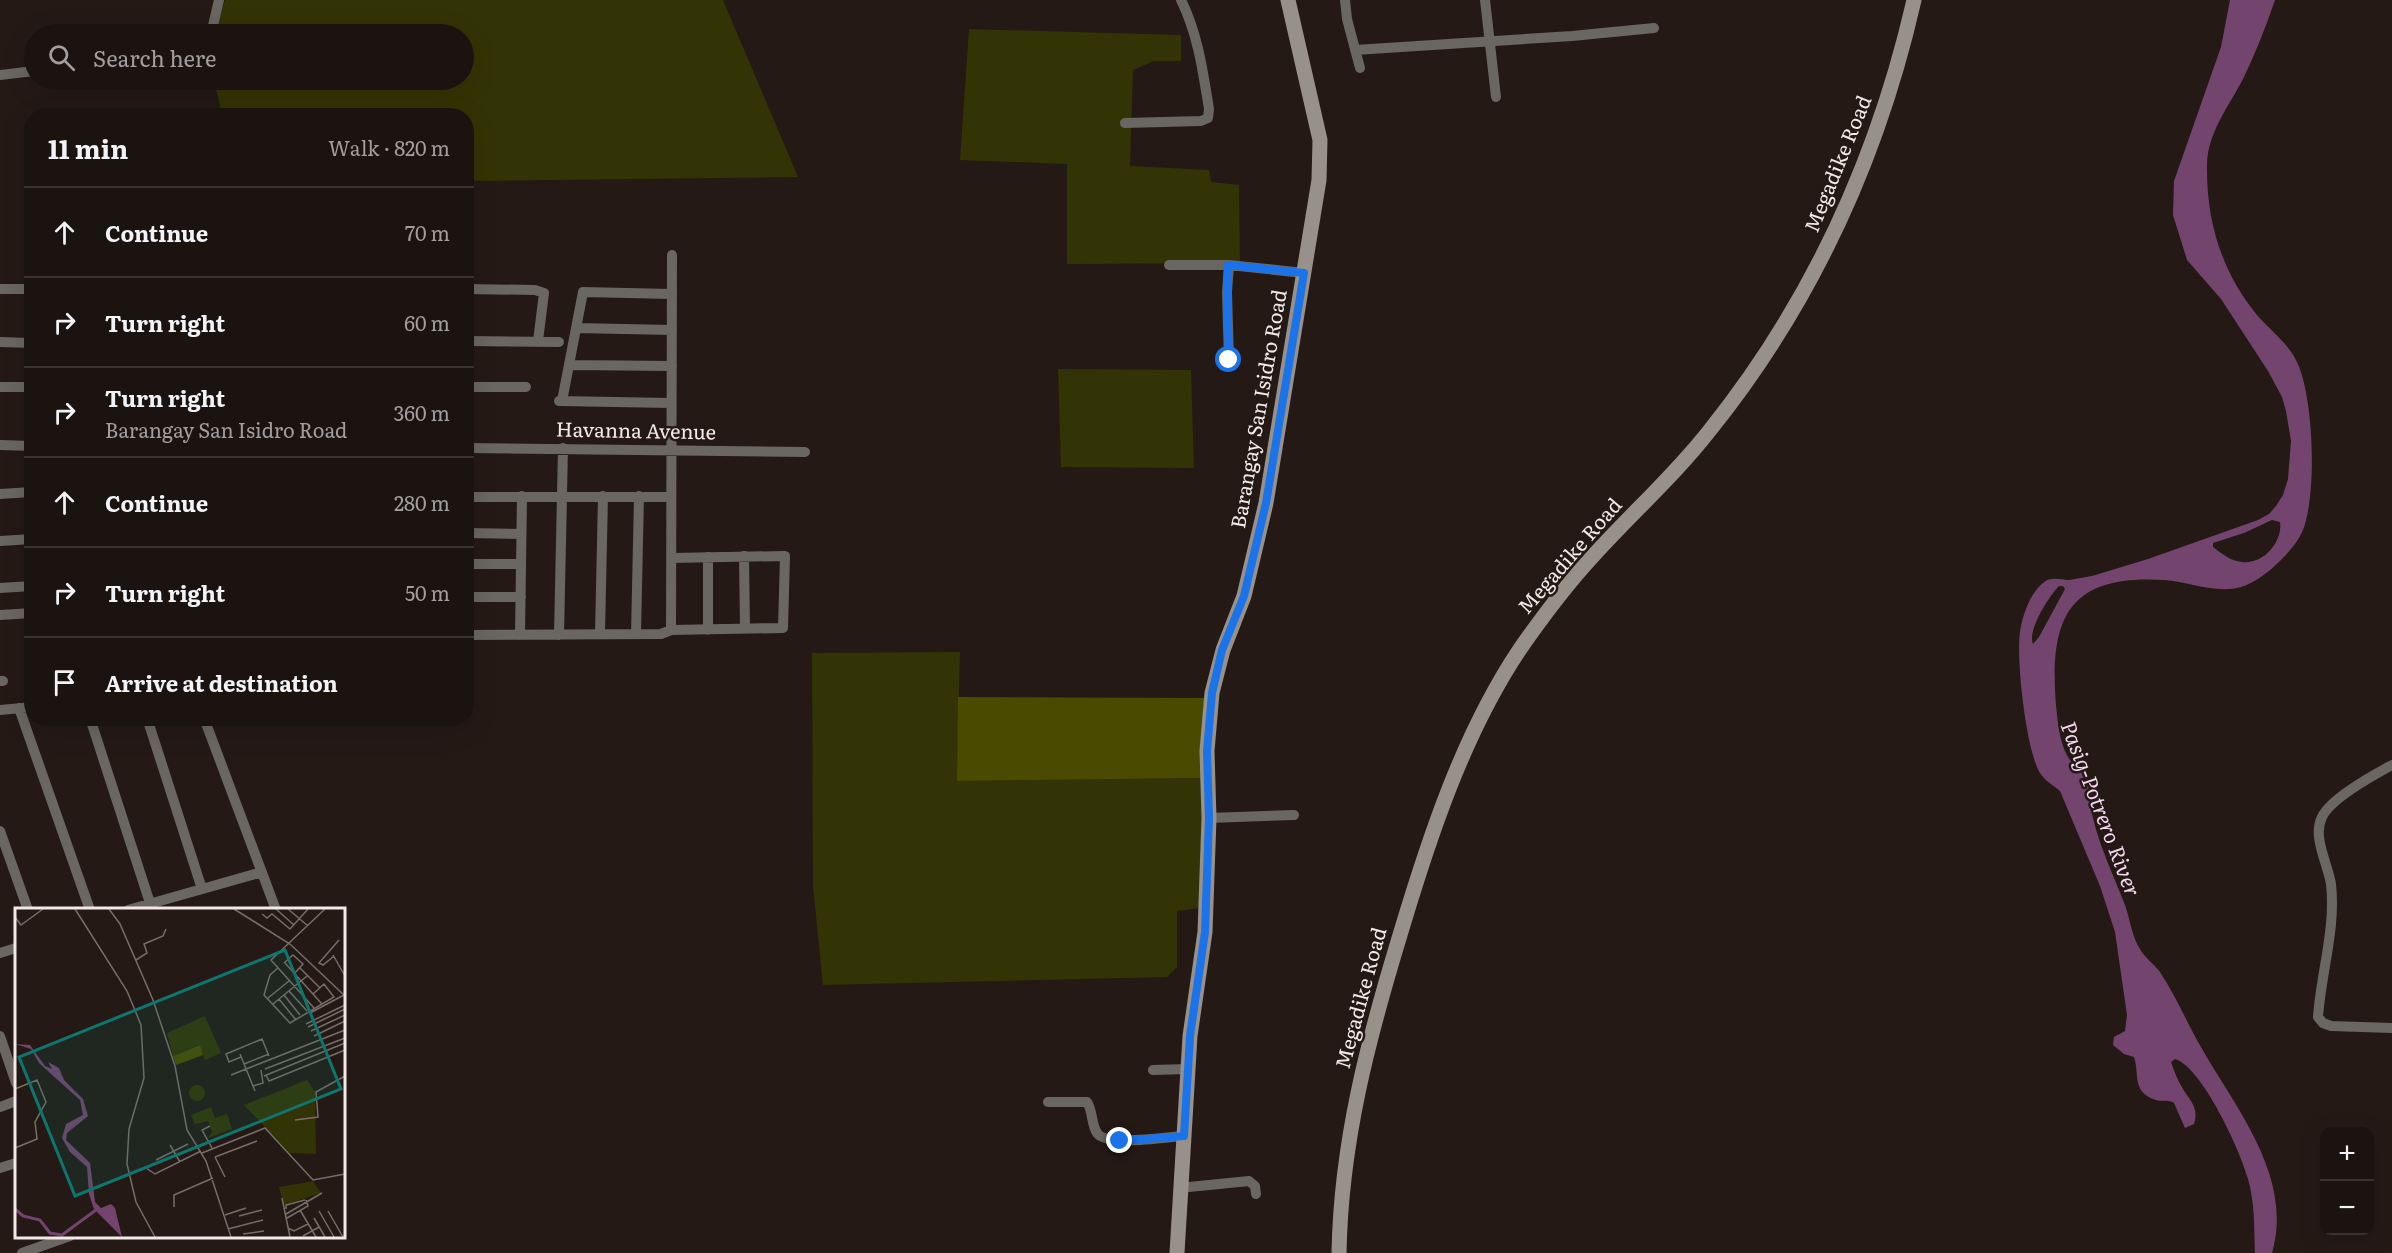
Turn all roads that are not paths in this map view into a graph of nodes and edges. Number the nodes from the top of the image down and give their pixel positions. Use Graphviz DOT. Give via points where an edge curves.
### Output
graph roads {
  1 [pos="219,0"];
  2 [pos="1181,0"];
  3 [pos="1288,0"];
  4 [pos="1345,0"];
  5 [pos="1485,0"];
  6 [pos="1914,0"];
  7 [pos="213,24"];
  8 [pos="1654,28"];
  9 [pos="1490,41"];
  10 [pos="1355,50"];
  11 [pos="1360,68"];
  12 [pos="24,72"];
  13 [pos="0,75"];
  14 [pos="1496,97"];
  15 [pos="1125,123"];
  16 [pos="672,255"];
  17 [pos="1169,265"];
  18 [pos="1228,265"];
  19 [pos="1304,273"];
  20 [pos="0,289"];
  21 [pos="24,289"];
  22 [pos="474,289"];
  23 [pos="672,294"];
  24 [pos="576,328"];
  25 [pos="672,330"];
  26 [pos="474,341"];
  27 [pos="538,341"];
  28 [pos="0,342"];
  29 [pos="559,342"];
  30 [pos="24,343"];
  31 [pos="1229,360"];
  32 [pos="570,364"];
  33 [pos="672,366"];
  34 [pos="0,387"];
  35 [pos="24,387"];
  36 [pos="474,387"];
  37 [pos="526,387"];
  38 [pos="671,403"];
  39 [pos="0,445"];
  40 [pos="24,446"];
  41 [pos="474,448"];
  42 [pos="563,448"];
  43 [pos="673,450"];
  44 [pos="805,452"];
  45 [pos="24,492"];
  46 [pos="0,494"];
  47 [pos="522,496"];
  48 [pos="603,496"];
  49 [pos="639,496"];
  50 [pos="474,497"];
  51 [pos="562,497"];
  52 [pos="671,498"];
  53 [pos="474,533"];
  54 [pos="521,534"];
  55 [pos="24,540"];
  56 [pos="0,542"];
  57 [pos="744,556"];
  58 [pos="708,557"];
  59 [pos="671,558"];
  60 [pos="474,564"];
  61 [pos="520,564"];
  62 [pos="24,586"];
  63 [pos="0,588"];
  64 [pos="474,597"];
  65 [pos="521,597"];
  66 [pos="24,614"];
  67 [pos="0,615"];
  68 [pos="745,629"];
  69 [pos="671,630"];
  70 [pos="708,630"];
  71 [pos="600,634"];
  72 [pos="636,634"];
  73 [pos="474,635"];
  74 [pos="520,635"];
  75 [pos="559,635"];
  76 [pos="19,708"];
  77 [pos="24,708"];
  78 [pos="0,710"];
  79 [pos="24,722"];
  80 [pos="25,726"];
  81 [pos="93,726"];
  82 [pos="150,726"];
  83 [pos="207,726"];
  84 [pos="2392,765"];
  85 [pos="1294,815"];
  86 [pos="1209,818"];
  87 [pos="0,831"];
  88 [pos="262,872"];
  89 [pos="202,889"];
  90 [pos="150,903"];
  91 [pos="27,908"];
  92 [pos="90,908"];
  93 [pos="132,908"];
  94 [pos="276,908"];
  95 [pos="15,948"];
  96 [pos="0,953"];
  97 [pos="2392,1028"];
  98 [pos="0,1039"];
  99 [pos="1188,1069"];
  100 [pos="1153,1070"];
  101 [pos="15,1080"];
  102 [pos="15,1101"];
  103 [pos="1048,1102"];
  104 [pos="0,1107"];
  105 [pos="1184,1136"];
  106 [pos="15,1163"];
  107 [pos="0,1168"];
  108 [pos="1179,1188"];
  109 [pos="1256,1194"];
  110 [pos="64,1238"];
  111 [pos="22,1253"];
  112 [pos="1177,1253"];
  113 [pos="1339,1253"];
  1 -- 7 [label="street"];
  2 -- 15 [label="street" via="1199,50 1208,118 1202,122"];
  3 -- 19 [label="main road, Barangay San Isidro Road" via="1320,140 1319,180"];
  4 -- 10 [label="street"];
  5 -- 9 [label="street"];
  6 -- 113 [label="main road, Megadike Road" via="1875,137 1845,212 1791,316 1710,430 1554,601 1503,675 1481,718 1422,862 1389,970 1351,1123 1342,1181"];
  8 -- 9 [label="street"];
  9 -- 10 [label="street"];
  9 -- 14 [label="street"];
  10 -- 11 [label="street"];
  12 -- 13 [label="street"];
  16 -- 23 [label="street"];
  17 -- 18 [label="street"];
  18 -- 19 [label="street"];
  18 -- 31 [label="street"];
  19 -- 86 [label="main road, Barangay San Isidro Road" via="1266,503 1244,596 1215,674 1207,751"];
  20 -- 21 [label="street"];
  22 -- 27 [label="street" via="544,292"];
  23 -- 24 [label="street" via="583,292"];
  23 -- 25 [label="street"];
  24 -- 25 [label="street"];
  24 -- 32 [label="street"];
  25 -- 33 [label="street"];
  26 -- 27 [label="street"];
  27 -- 29 [label="street"];
  28 -- 30 [label="street"];
  32 -- 33 [label="street"];
  32 -- 38 [label="street" via="561,400"];
  33 -- 38 [label="street"];
  34 -- 35 [label="street"];
  36 -- 37 [label="street"];
  38 -- 43 [label="street"];
  39 -- 40 [label="street"];
  41 -- 42 [label="street, Havanna Avenue"];
  42 -- 43 [label="street, Havanna Avenue"];
  42 -- 51 [label="street"];
  43 -- 44 [label="street, Havanna Avenue"];
  43 -- 52 [label="street"];
  45 -- 46 [label="street"];
  47 -- 50 [label="street"];
  47 -- 51 [label="street"];
  47 -- 54 [label="street"];
  48 -- 49 [label="street"];
  48 -- 51 [label="street"];
  48 -- 71 [label="street"];
  49 -- 52 [label="street"];
  49 -- 72 [label="street"];
  51 -- 75 [label="street"];
  52 -- 59 [label="street"];
  53 -- 54 [label="street"];
  54 -- 61 [label="street"];
  55 -- 56 [label="street"];
  57 -- 58 [label="street"];
  57 -- 68 [label="street"];
  57 -- 68 [label="street" via="785,555 783,628"];
  58 -- 59 [label="street"];
  58 -- 70 [label="street"];
  59 -- 69 [label="street"];
  60 -- 61 [label="street"];
  61 -- 65 [label="street"];
  62 -- 63 [label="street"];
  64 -- 65 [label="street"];
  65 -- 74 [label="street"];
  66 -- 67 [label="street"];
  68 -- 70 [label="street"];
  69 -- 70 [label="street"];
  69 -- 72 [label="street"];
  71 -- 72 [label="street"];
  71 -- 75 [label="street"];
  73 -- 74 [label="street"];
  74 -- 75 [label="street"];
  76 -- 77 [label="street"];
  76 -- 78 [label="street"];
  76 -- 79 [label="street"];
  80 -- 92 [label="street"];
  81 -- 90 [label="street"];
  82 -- 89 [label="street"];
  83 -- 88 [label="street"];
  84 -- 97 [label="street" via="2359,784 2322,817 2319,835 2331,884 2332,917 2318,1017 2331,1026"];
  85 -- 86 [label="street"];
  86 -- 99 [label="main road, Barangay San Isidro Road" via="1205,932"];
  87 -- 91 [label="street"];
  88 -- 89 [label="street"];
  88 -- 94 [label="street"];
  89 -- 90 [label="street"];
  90 -- 93 [label="street"];
  95 -- 96 [label="street"];
  98 -- 101 [label="street"];
  99 -- 100 [label="street"];
  99 -- 105 [label="main road, Barangay San Isidro Road"];
  102 -- 104 [label="street"];
  103 -- 105 [label="street" via="1087,1102 1095,1130 1103,1138 1120,1141"];
  105 -- 108 [label="main road, Barangay San Isidro Road"];
  106 -- 107 [label="street"];
  108 -- 109 [label="street" via="1249,1181"];
  108 -- 112 [label="main road, Barangay San Isidro Road"];
  110 -- 111 [label="street"];
}
